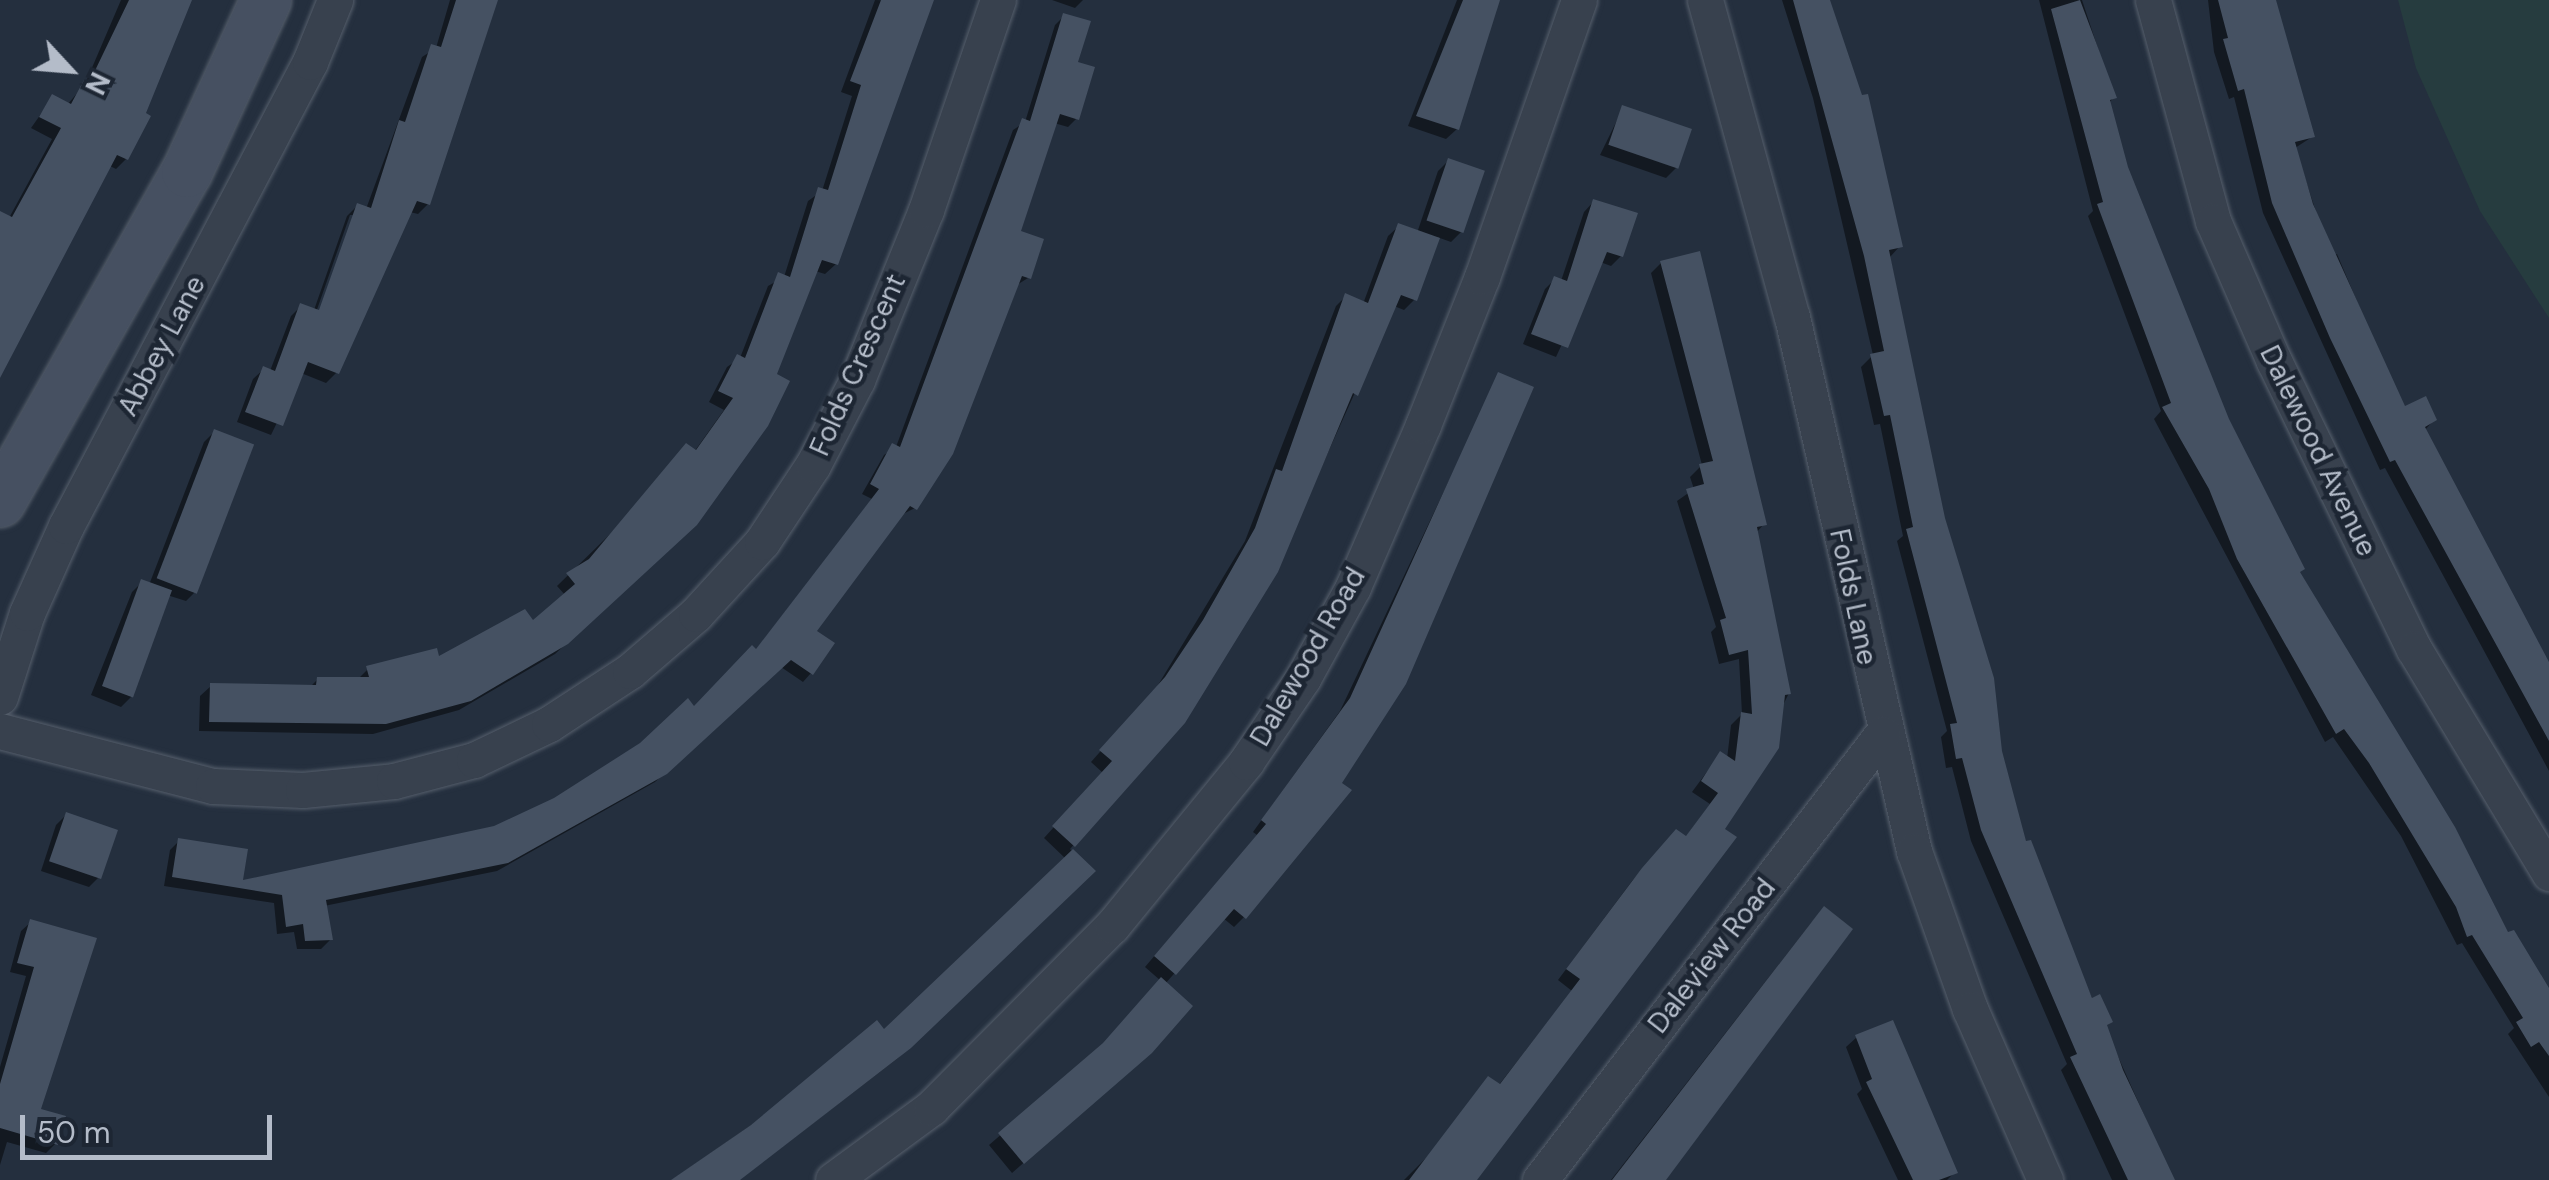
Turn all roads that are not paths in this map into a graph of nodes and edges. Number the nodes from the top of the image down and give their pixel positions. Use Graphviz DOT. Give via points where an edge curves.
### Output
graph roads {
  1 [pos="266,0"];
  2 [pos="335,0"];
  3 [pos="998,0"];
  4 [pos="1579,0"];
  5 [pos="1705,0"];
  6 [pos="2153,0"];
  7 [pos="0,502"];
  8 [pos="0,697"];
  9 [pos="0,731"];
  10 [pos="1883,733"];
  11 [pos="2549,873"];
  12 [pos="834,1180"];
  13 [pos="1540,1180"];
  14 [pos="2045,1180"];
  1 -- 7 [label="main road" via="187,172"];
  2 -- 8 [label="street, Abbey Lane" via="302,78 66,526 26,613"];
  3 -- 9 [label="street, Folds Crescent" via="926,210 857,380 813,465 762,542 696,614 630,671 549,724 474,760 394,780 303,790 213,786"];
  4 -- 12 [label="street, Dalewood Road" via="1423,425 1353,587 1302,678 1246,762 1112,926 931,1108"];
  5 -- 10 [label="street, Folds Lane" via="1792,317"];
  6 -- 11 [label="street, Dalewood Avenue" via="2214,221 2274,361 2414,649"];
  10 -- 13 [label="street, Daleview Road"];
  10 -- 14 [label="street, Folds Lane" via="1914,852 1964,992"];
}
